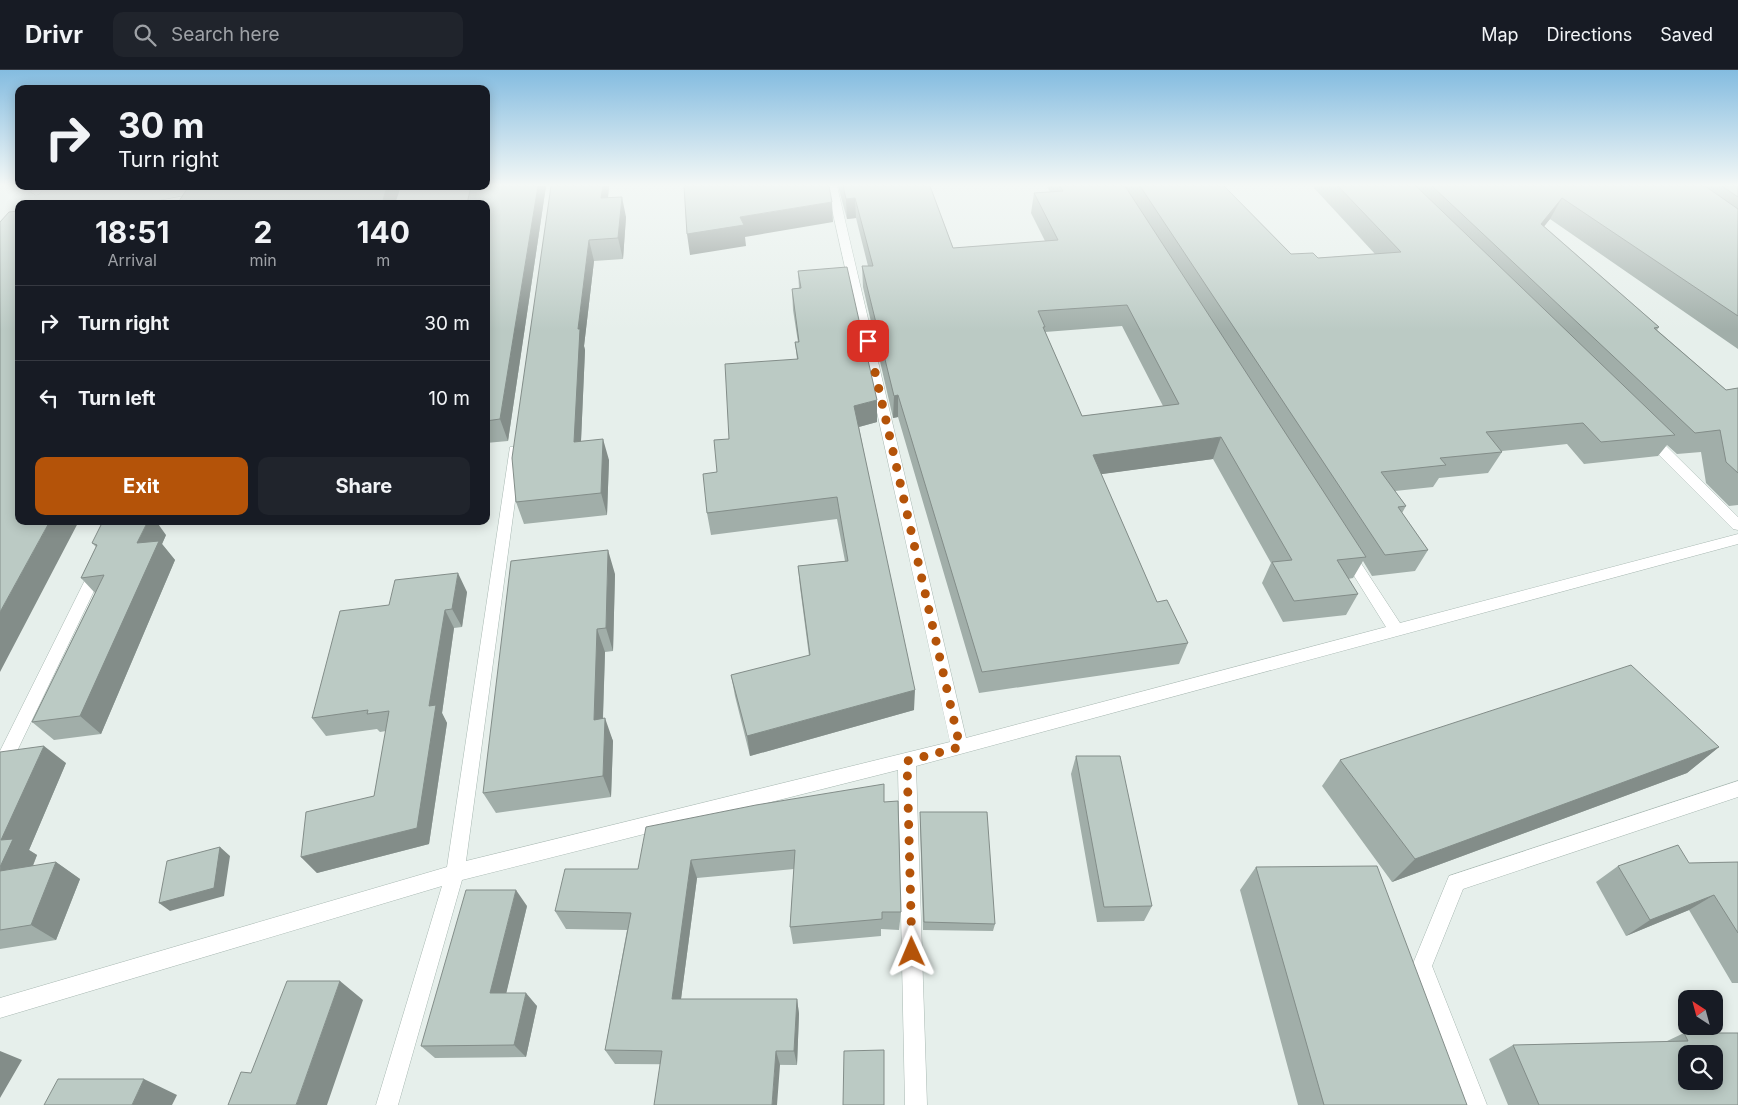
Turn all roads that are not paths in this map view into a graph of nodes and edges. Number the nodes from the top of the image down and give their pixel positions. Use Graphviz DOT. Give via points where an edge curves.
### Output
graph roads {
  1 [pos="843,234"];
  2 [pos="1640,428"];
  3 [pos="518,431"];
  4 [pos="1738,525"];
  5 [pos="1738,539"];
  6 [pos="1342,546"];
  7 [pos="103,557"];
  8 [pos="1395,630"];
  9 [pos="960,747"];
  10 [pos="907,761"];
  11 [pos="0,769"];
  12 [pos="1738,789"];
  13 [pos="456,873"];
  14 [pos="0,1008"];
  15 [pos="387,1105"];
  16 [pos="916,1105"];
  17 [pos="1476,1105"];
  1 -- 9 [label="street"];
  2 -- 4 [label="street"];
  3 -- 13 [label="street"];
  5 -- 8 [label="street"];
  6 -- 8 [label="street"];
  7 -- 11 [label="street"];
  8 -- 9 [label="street"];
  9 -- 10 [label="street"];
  10 -- 13 [label="street"];
  10 -- 16 [label="street"];
  12 -- 17 [label="street" via="1456,882 1422,966"];
  13 -- 14 [label="street"];
  13 -- 15 [label="street"];
}
